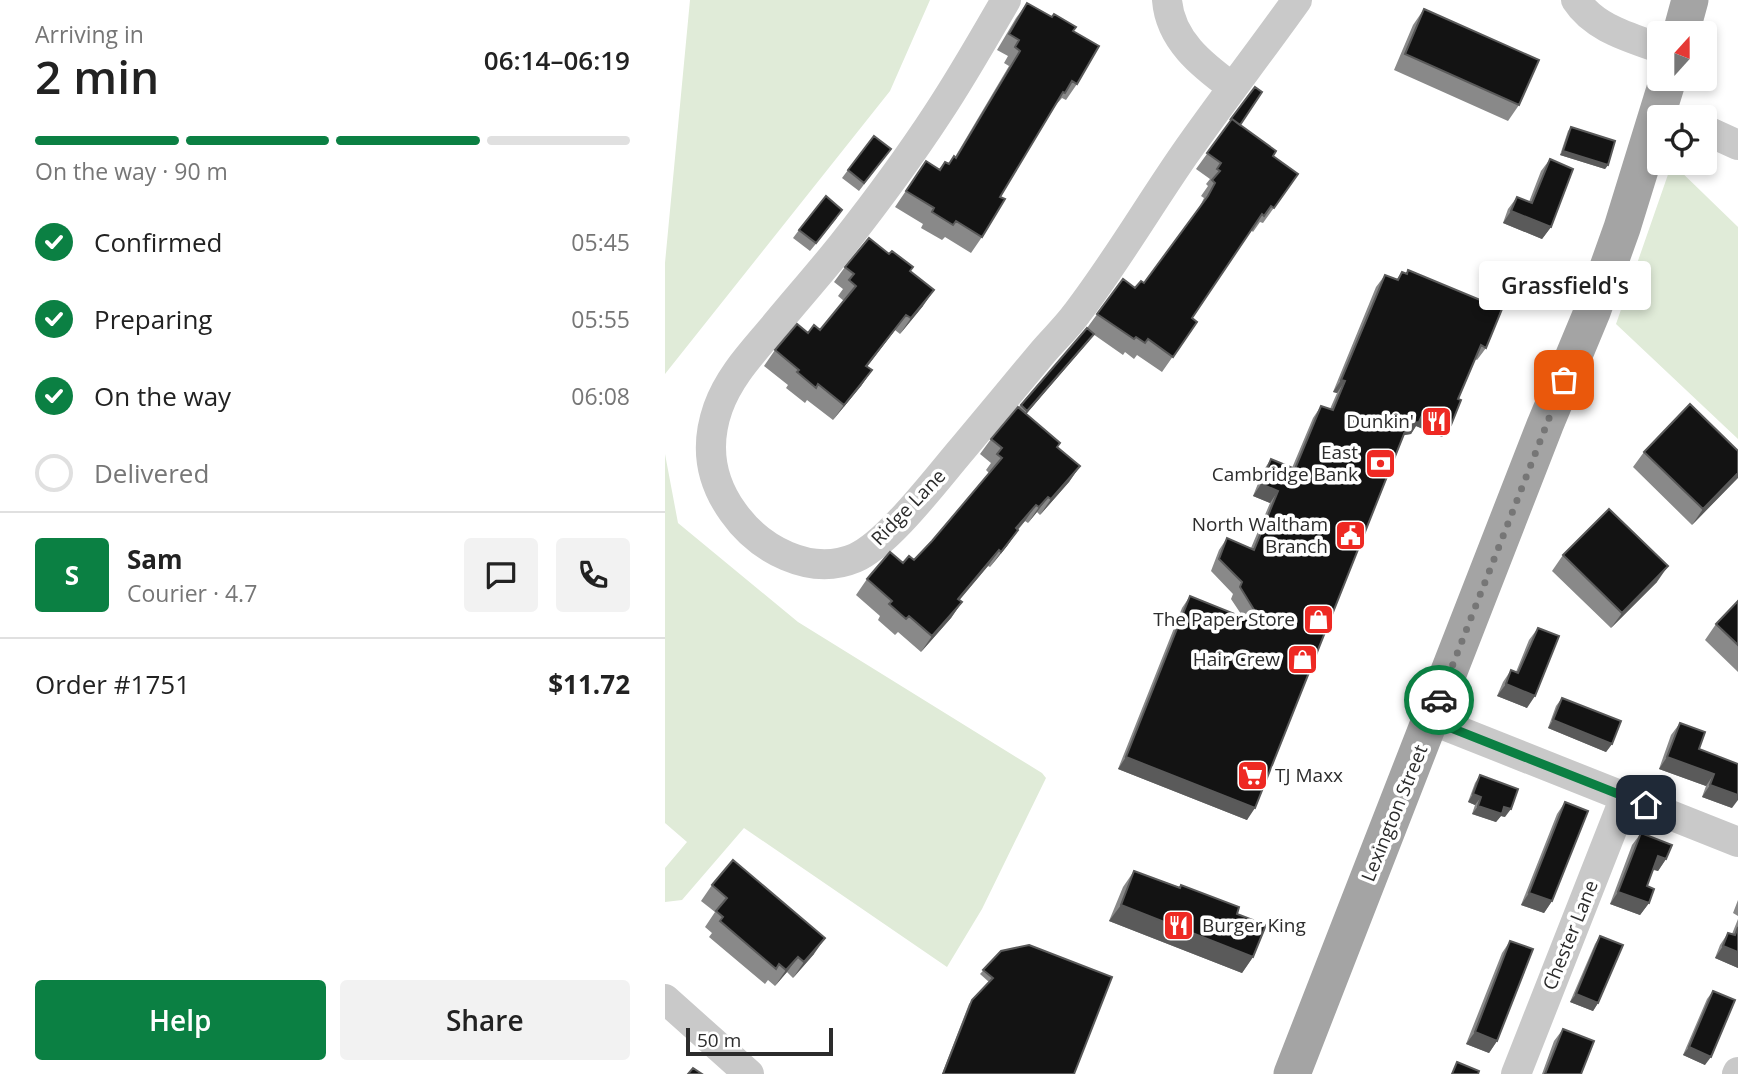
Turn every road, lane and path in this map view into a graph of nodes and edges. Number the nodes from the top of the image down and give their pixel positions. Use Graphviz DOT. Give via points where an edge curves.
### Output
graph roads {
  1 [pos="1006,0"];
  2 [pos="1167,0"];
  3 [pos="1297,0"];
  4 [pos="1576,0"];
  5 [pos="1691,0"];
  6 [pos="1685,21"];
  7 [pos="1647,44"];
  8 [pos="1232,87"];
  9 [pos="1666,103"];
  10 [pos="1717,135"];
  11 [pos="1738,145"];
  12 [pos="1431,720"];
  13 [pos="1625,797"];
  14 [pos="1738,842"];
  15 [pos="665,999"];
  16 [pos="750,1074"];
  17 [pos="1292,1074"];
  18 [pos="1516,1074"];
  1 -- 8 [label="street, Ridge Lane" via="911,152 836,253 747,358 718,407 710,438 720,492 753,534 791,558 835,563 856,558 919,500 1074,317"];
  2 -- 8 [label="street" via="1174,28 1187,50"];
  3 -- 8 [label="street, Ridge Lane"];
  4 -- 7 [label="street" via="1594,21"];
  5 -- 6 [label="main road"];
  9 -- 12 [label="main road, Lexington Street" via="1592,312"];
  10 -- 11 [label="street"];
  12 -- 13 [label="street"];
  12 -- 17 [label="main road, Lexington Street"];
  13 -- 14 [label="street"];
  13 -- 18 [label="street, Chester Lane"];
  15 -- 16 [label="street"];
}
